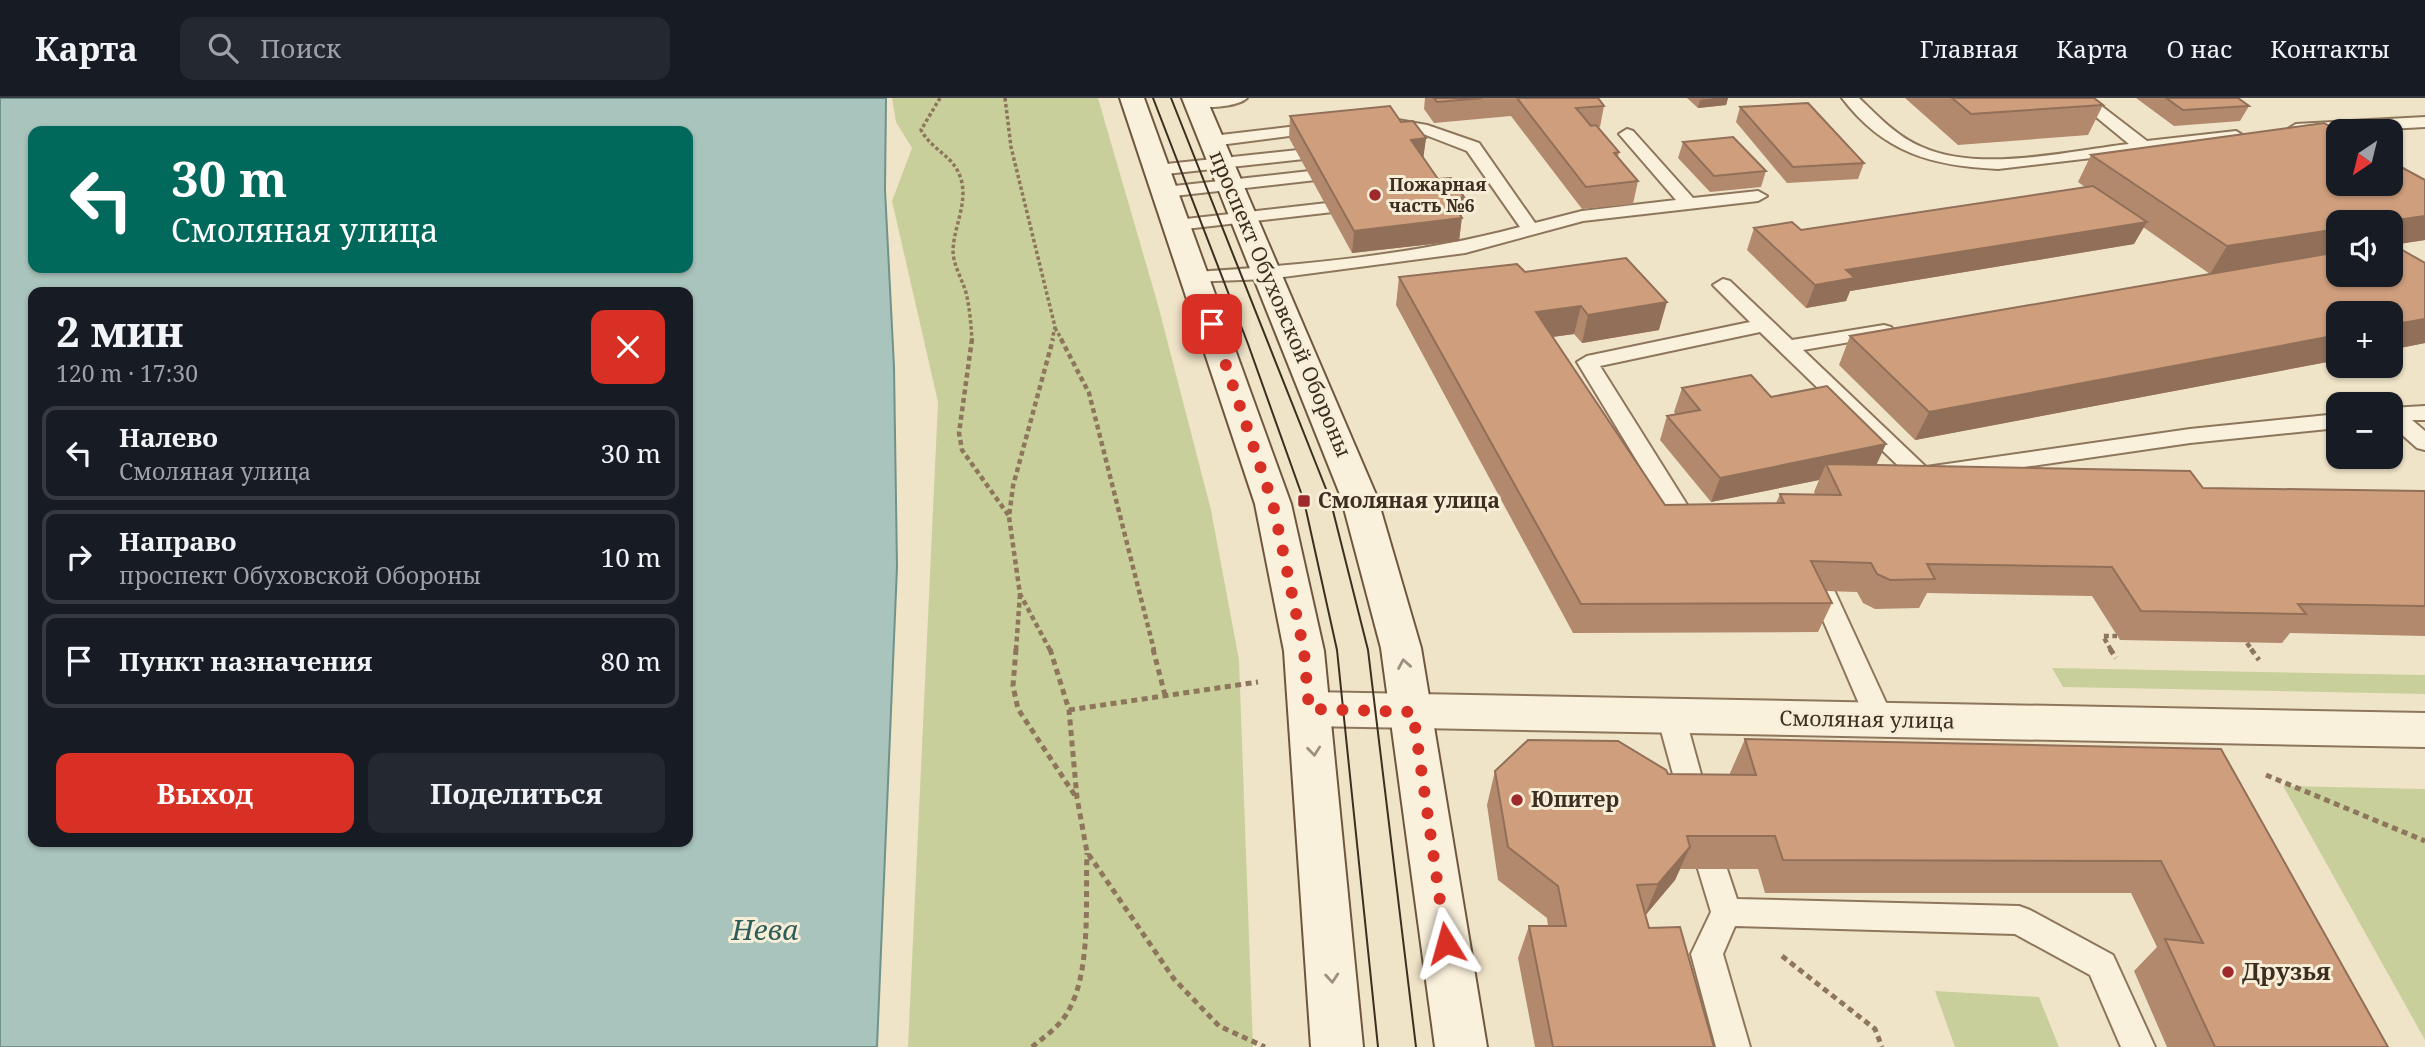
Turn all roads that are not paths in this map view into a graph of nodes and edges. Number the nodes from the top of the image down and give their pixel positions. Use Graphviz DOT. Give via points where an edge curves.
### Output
graph roads {
  1 [pos="1132,98"];
  2 [pos="1239,98"];
  3 [pos="1850,98"];
  4 [pos="2081,98"];
  5 [pos="1194,100"];
  6 [pos="2425,122"];
  7 [pos="1368,124"];
  8 [pos="1341,127"];
  9 [pos="2282,131"];
  10 [pos="1627,134"];
  11 [pos="2254,134"];
  12 [pos="2144,147"];
  13 [pos="1228,178"];
  14 [pos="1164,191"];
  15 [pos="1758,196"];
  16 [pos="1325,204"];
  17 [pos="1689,204"];
  18 [pos="1531,230"];
  19 [pos="1268,273"];
  20 [pos="1196,278"];
  21 [pos="1723,285"];
  22 [pos="1763,325"];
  23 [pos="1910,327"];
  24 [pos="1787,347"];
  25 [pos="2425,413"];
  26 [pos="2403,414"];
  27 [pos="2326,422"];
  28 [pos="2403,424"];
  29 [pos="2425,443"];
  30 [pos="1679,511"];
  31 [pos="1823,592"];
  32 [pos="1309,709"];
  33 [pos="1413,712"];
  34 [pos="1671,716"];
  35 [pos="1880,720"];
  36 [pos="2208,726"];
  37 [pos="2425,730"];
  38 [pos="2250,774"];
  39 [pos="1697,808"];
  40 [pos="1713,869"];
  41 [pos="1726,912"];
  42 [pos="1337,1047"];
  43 [pos="1461,1047"];
  44 [pos="1733,1047"];
  45 [pos="2138,1047"];
  1 -- 14 [label="main road"];
  2 -- 5 [label="lane"];
  3 -- 12 [label="lane" via="1902,146 1961,163 1998,164"];
  4 -- 12 [label="lane"];
  5 -- 13 [label="main road, проспект Обуховской Обороны"];
  6 -- 9 [label="lane"];
  7 -- 18 [label="lane" via="1399,123 1473,147"];
  8 -- 13 [label="lane"];
  10 -- 17 [label="lane"];
  11 -- 12 [label="lane"];
  13 -- 13 [label="lane" via="1301,161"];
  13 -- 14 [label="lane"];
  13 -- 14 [label="lane"];
  13 -- 14 [label="lane"];
  13 -- 16 [label="lane"];
  13 -- 19 [label="main road, проспект Обуховской Обороны"];
  14 -- 20 [label="main road"];
  15 -- 17 [label="lane"];
  17 -- 18 [label="lane" via="1582,216"];
  18 -- 19 [label="lane" via="1465,247"];
  19 -- 20 [label="lane"];
  33 -- 19 [label="main road, проспект Обуховской Обороны, one-way" via="1402,648 1359,497"];
  20 -- 32 [label="main road" via="1273,504 1304,651"];
  21 -- 22 [label="lane"];
  22 -- 24 [label="lane"];
  22 -- 30 [label="lane" via="1587,362"];
  23 -- 24 [label="lane"];
  24 -- 27 [label="lane" via="1921,475 2190,436"];
  25 -- 26 [label="lane"];
  28 -- 29 [label="lane"];
  31 -- 35 [label="lane"];
  32 -- 33 [label="main road, Смоляная улица"];
  32 -- 42 [label="main road, one-way"];
  33 -- 34 [label="main road, Смоляная улица"];
  33 -- 43 [label="main road, проспект Обуховской Обороны"];
  34 -- 35 [label="main road, Смоляная улица"];
  34 -- 39 [label="lane"];
  35 -- 36 [label="main road, Смоляная улица"];
  36 -- 37 [label="main road, Смоляная улица"];
  36 -- 38 [label="main road"];
  40 -- 41 [label="lane"];
  41 -- 44 [label="lane" via="1707,954"];
  41 -- 45 [label="lane" via="2019,920 2102,965"];
}
